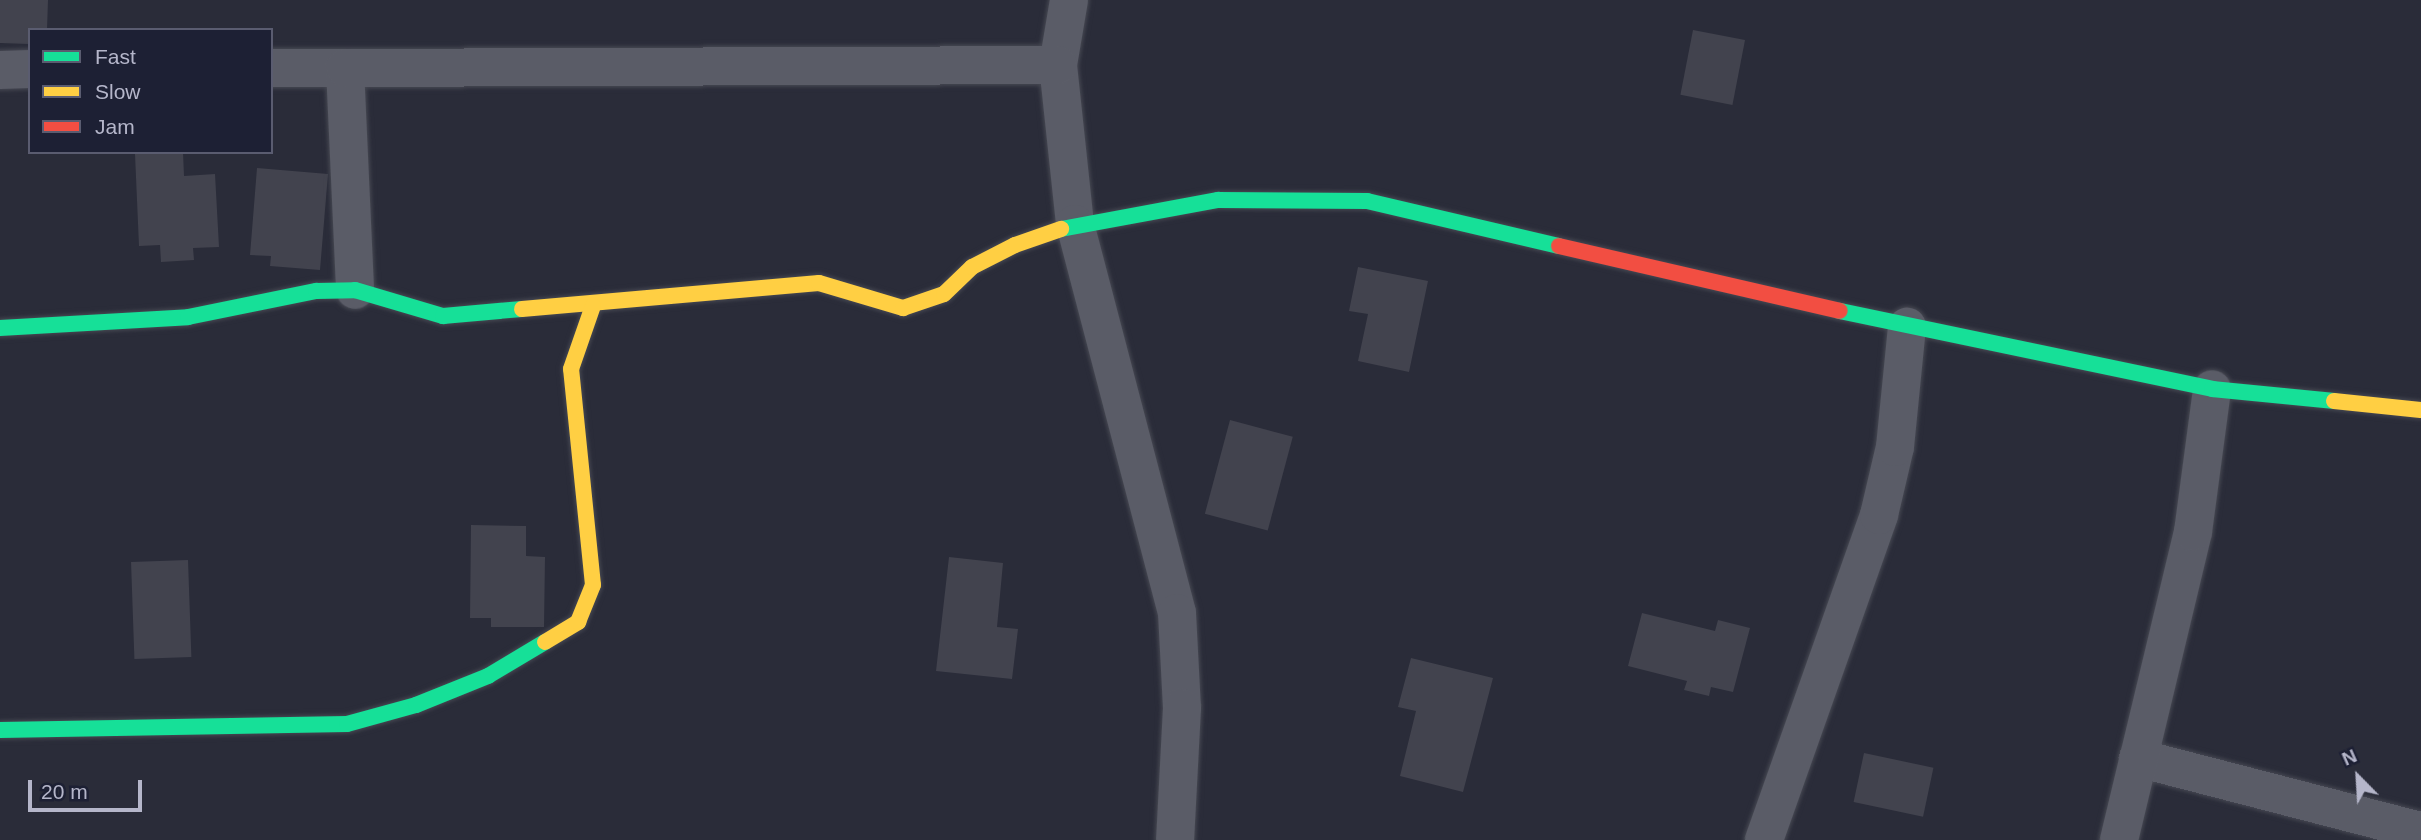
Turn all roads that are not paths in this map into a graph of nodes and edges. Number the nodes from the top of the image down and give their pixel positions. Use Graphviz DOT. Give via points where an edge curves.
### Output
graph roads {
  1 [pos="1069,0"];
  2 [pos="1058,65"];
  3 [pos="273,68"];
  4 [pos="345,68"];
  5 [pos="28,69"];
  6 [pos="0,70"];
  7 [pos="1075,224"];
  8 [pos="355,290"];
  9 [pos="593,306"];
  10 [pos="1907,327"];
  11 [pos="0,328"];
  12 [pos="2212,389"];
  13 [pos="2421,410"];
  14 [pos="0,730"];
  15 [pos="2138,758"];
  16 [pos="2421,831"];
  17 [pos="1175,840"];
  18 [pos="1764,840"];
  19 [pos="2119,840"];
  1 -- 2 [label="street"];
  2 -- 4 [label="street"];
  2 -- 7 [label="street"];
  3 -- 4 [label="street"];
  4 -- 8 [label="street"];
  5 -- 6 [label="street"];
  7 -- 9 [label="street" via="993,256 972,267 944,293 903,308 819,283 689,292"];
  7 -- 10 [label="street" via="1218,200 1367,201"];
  7 -- 17 [label="street" via="1177,613 1182,709"];
  8 -- 9 [label="street" via="443,316"];
  8 -- 11 [label="street" via="316,291 188,317"];
  9 -- 14 [label="street" via="571,369 593,585 578,622 488,676 416,705 346,724"];
  10 -- 12 [label="street"];
  10 -- 18 [label="street" via="1895,447 1879,515"];
  12 -- 13 [label="street"];
  12 -- 15 [label="street" via="2193,532"];
  15 -- 16 [label="street"];
  15 -- 19 [label="street"];
}
